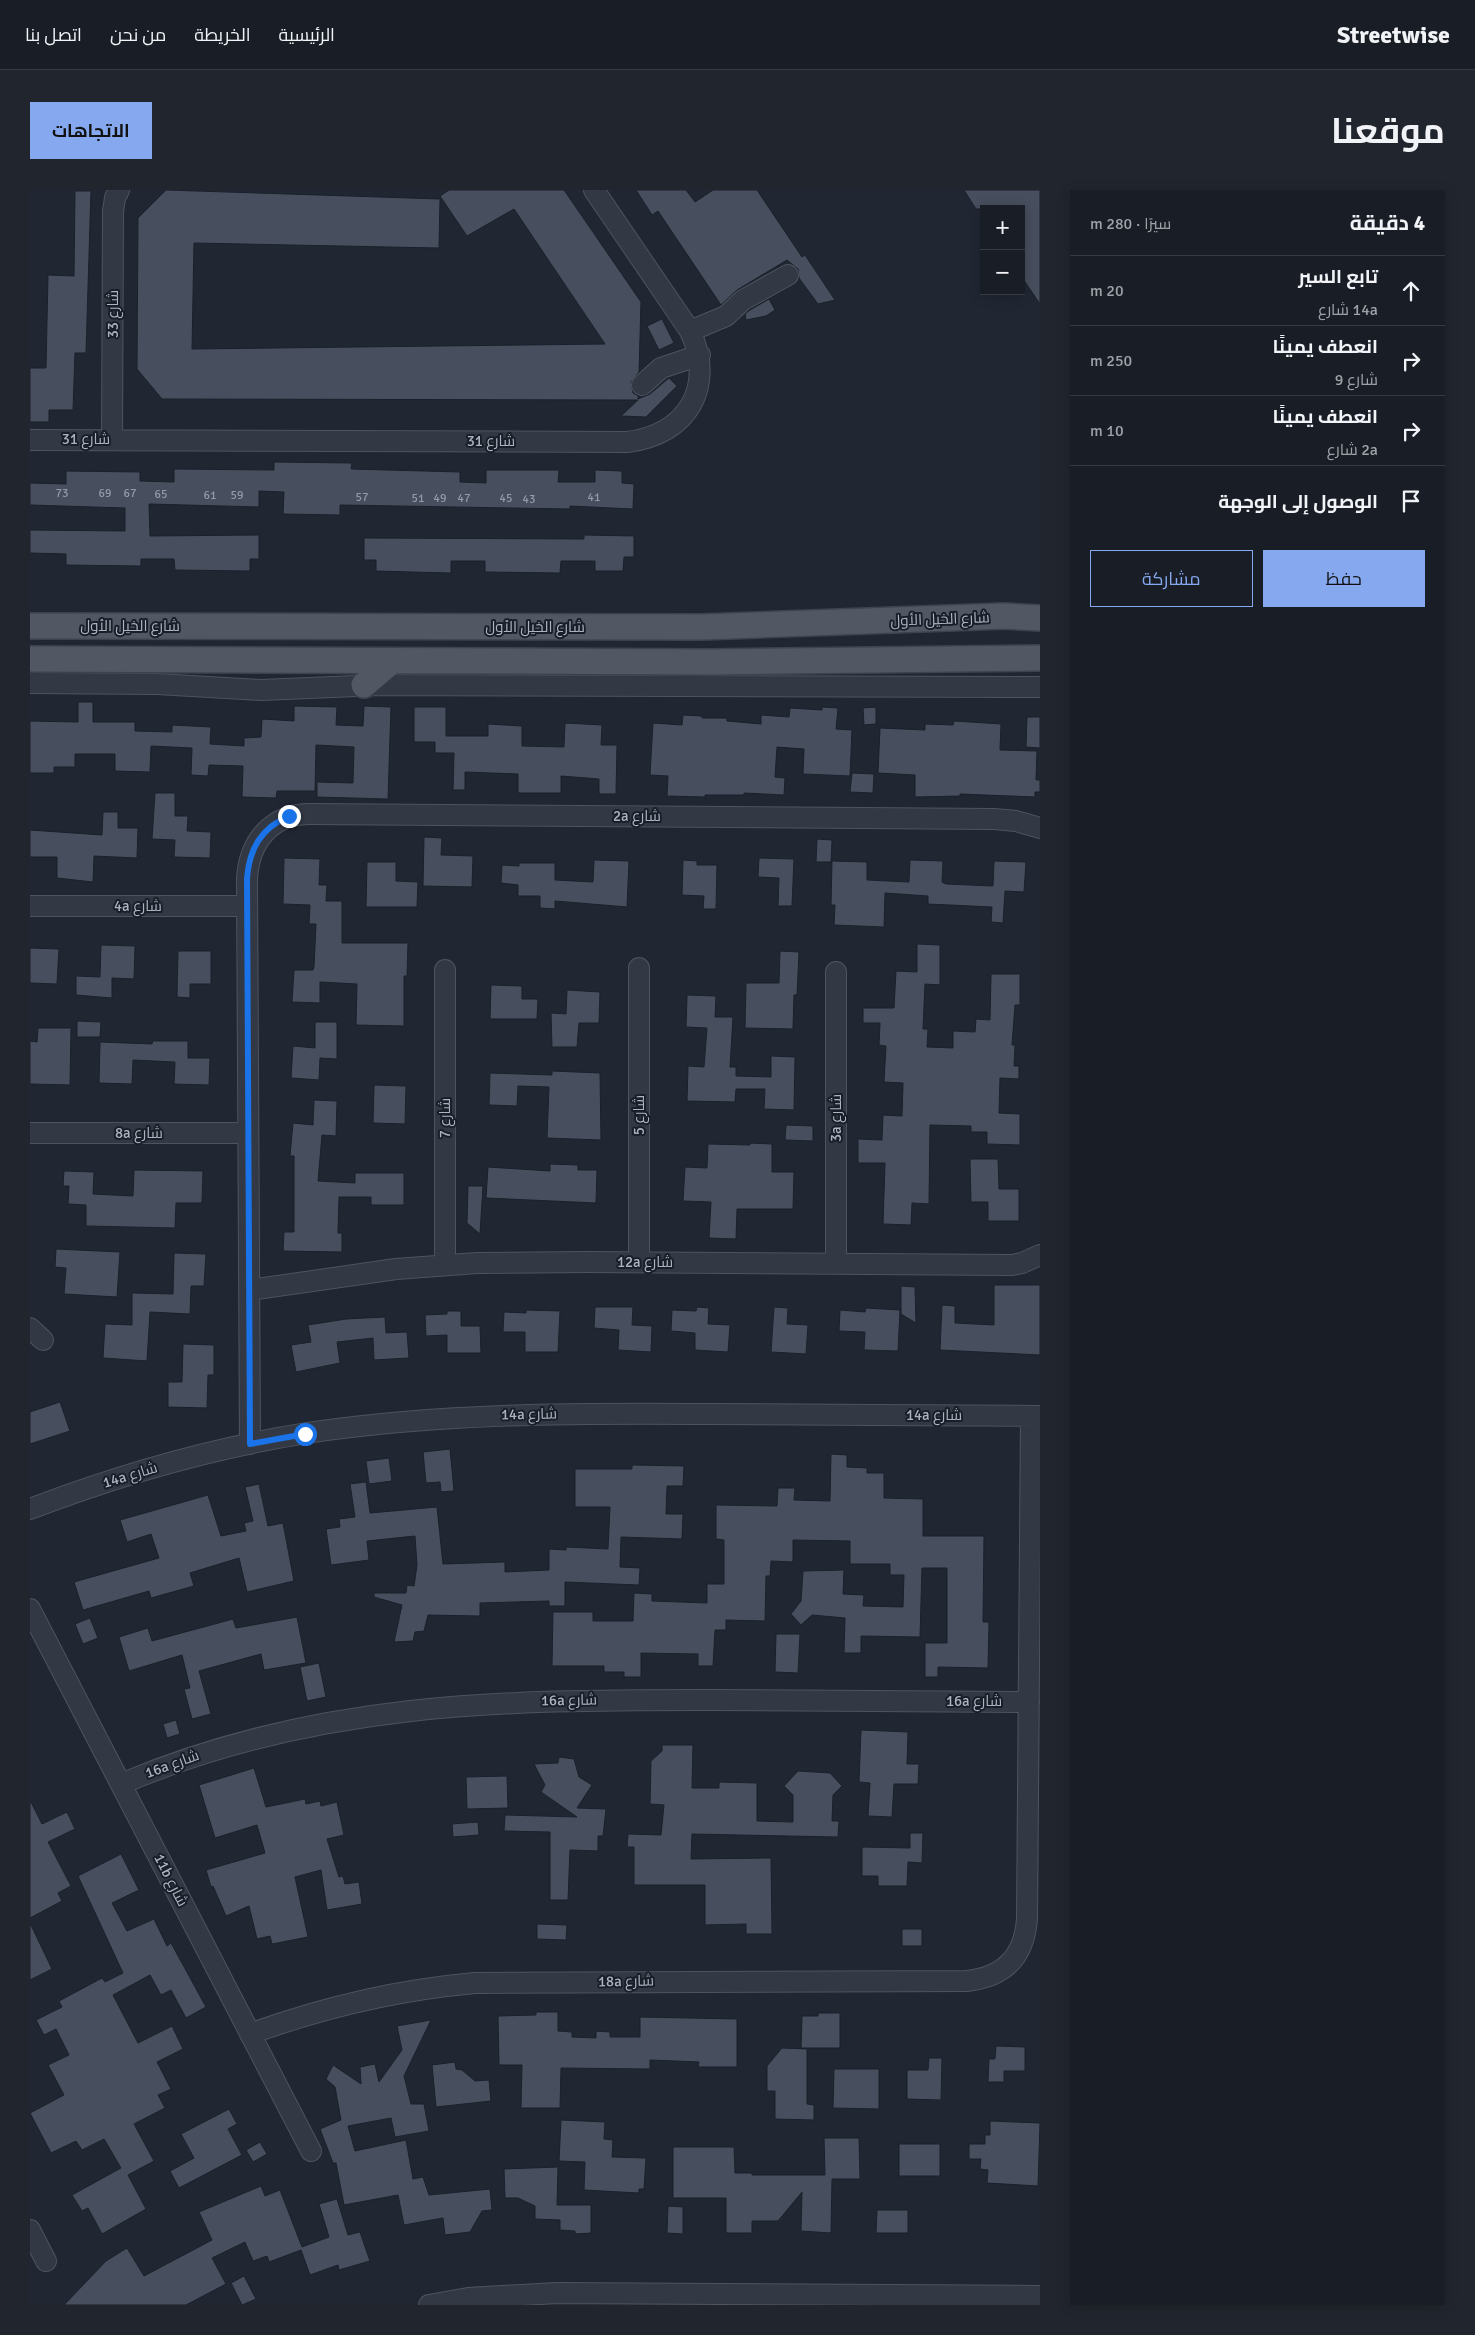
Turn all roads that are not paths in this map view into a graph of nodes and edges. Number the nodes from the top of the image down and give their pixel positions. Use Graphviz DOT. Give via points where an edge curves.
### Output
graph roads {
  1 [pos="119,190"];
  2 [pos="594,190"];
  3 [pos="788,274"];
  4 [pos="690,331"];
  5 [pos="700,355"];
  6 [pos="642,385"];
  7 [pos="112,439"];
  8 [pos="30,440"];
  9 [pos="1040,618"];
  10 [pos="30,626"];
  11 [pos="1040,648"];
  12 [pos="1040,658"];
  13 [pos="30,659"];
  14 [pos="1006,659"];
  15 [pos="392,661"];
  16 [pos="30,683"];
  17 [pos="364,685"];
  18 [pos="1040,687"];
  19 [pos="1040,828"];
  20 [pos="30,906"];
  21 [pos="247,906"];
  22 [pos="638,968"];
  23 [pos="445,970"];
  24 [pos="836,972"];
  25 [pos="30,1133"];
  26 [pos="248,1133"];
  27 [pos="1040,1255"];
  28 [pos="639,1262"];
  29 [pos="836,1264"];
  30 [pos="445,1265"];
  31 [pos="250,1290"];
  32 [pos="1036,1416"];
  33 [pos="250,1444"];
  34 [pos="30,1509"];
  35 [pos="30,1609"];
  36 [pos="1029,1702"];
  37 [pos="121,1784"];
  38 [pos="250,2034"];
  39 [pos="311,2151"];
  40 [pos="30,2230"];
  41 [pos="46,2261"];
  42 [pos="1040,2296"];
  43 [pos="429,2305"];
  1 -- 7 [label="street, شارع 33" via="114,198 113,211"];
  2 -- 4 [label="street, شارع 31"];
  3 -- 4 [label="street" via="742,300 726,316"];
  4 -- 5 [label="street, شارع 31"];
  5 -- 6 [label="street" via="660,368"];
  5 -- 7 [label="street, شارع 31" via="699,385 685,414 666,430 644,440"];
  7 -- 8 [label="street, شارع 31"];
  9 -- 10 [label="main road, شارع الخيل الأول" via="703,627"];
  11 -- 14 [label="main road"];
  12 -- 14 [label="main road"];
  13 -- 15 [label="main road"];
  14 -- 15 [label="main road"];
  15 -- 17 [label="main road"];
  16 -- 17 [label="street" via="149,684 261,690"];
  17 -- 18 [label="street"];
  19 -- 21 [label="street, 2a شارع" via="1016,821 299,814 280,820 264,832 251,854"];
  20 -- 21 [label="street, 4a شارع"];
  21 -- 26 [label="street"];
  22 -- 28 [label="street, شارع 5"];
  23 -- 30 [label="street, شارع 7"];
  24 -- 29 [label="street, 3a شارع"];
  25 -- 26 [label="street, 8a شارع"];
  26 -- 31 [label="street"];
  27 -- 29 [label="street, 12a شارع" via="1012,1265"];
  28 -- 29 [label="street, 12a شارع"];
  28 -- 30 [label="street, 12a شارع"];
  30 -- 31 [label="street, 12a شارع"];
  31 -- 33 [label="street"];
  32 -- 33 [label="street, 14a شارع" via="526,1414 414,1420"];
  32 -- 36 [label="street"];
  33 -- 34 [label="street, 14a شارع" via="159,1466"];
  35 -- 37 [label="street, 11b شارع"];
  36 -- 37 [label="street, 16a شارع" via="554,1700 439,1707 333,1721 261,1736 190,1757"];
  36 -- 38 [label="street, 18a شارع" via="1026,1933 1015,1958 994,1975 967,1982 475,1983 437,1986 362,1999 289,2019"];
  37 -- 38 [label="street, 11b شارع"];
  38 -- 39 [label="street, 11b شارع"];
  40 -- 41 [label="street"];
  42 -- 43 [label="street" via="557,2292 477,2297"];
}
